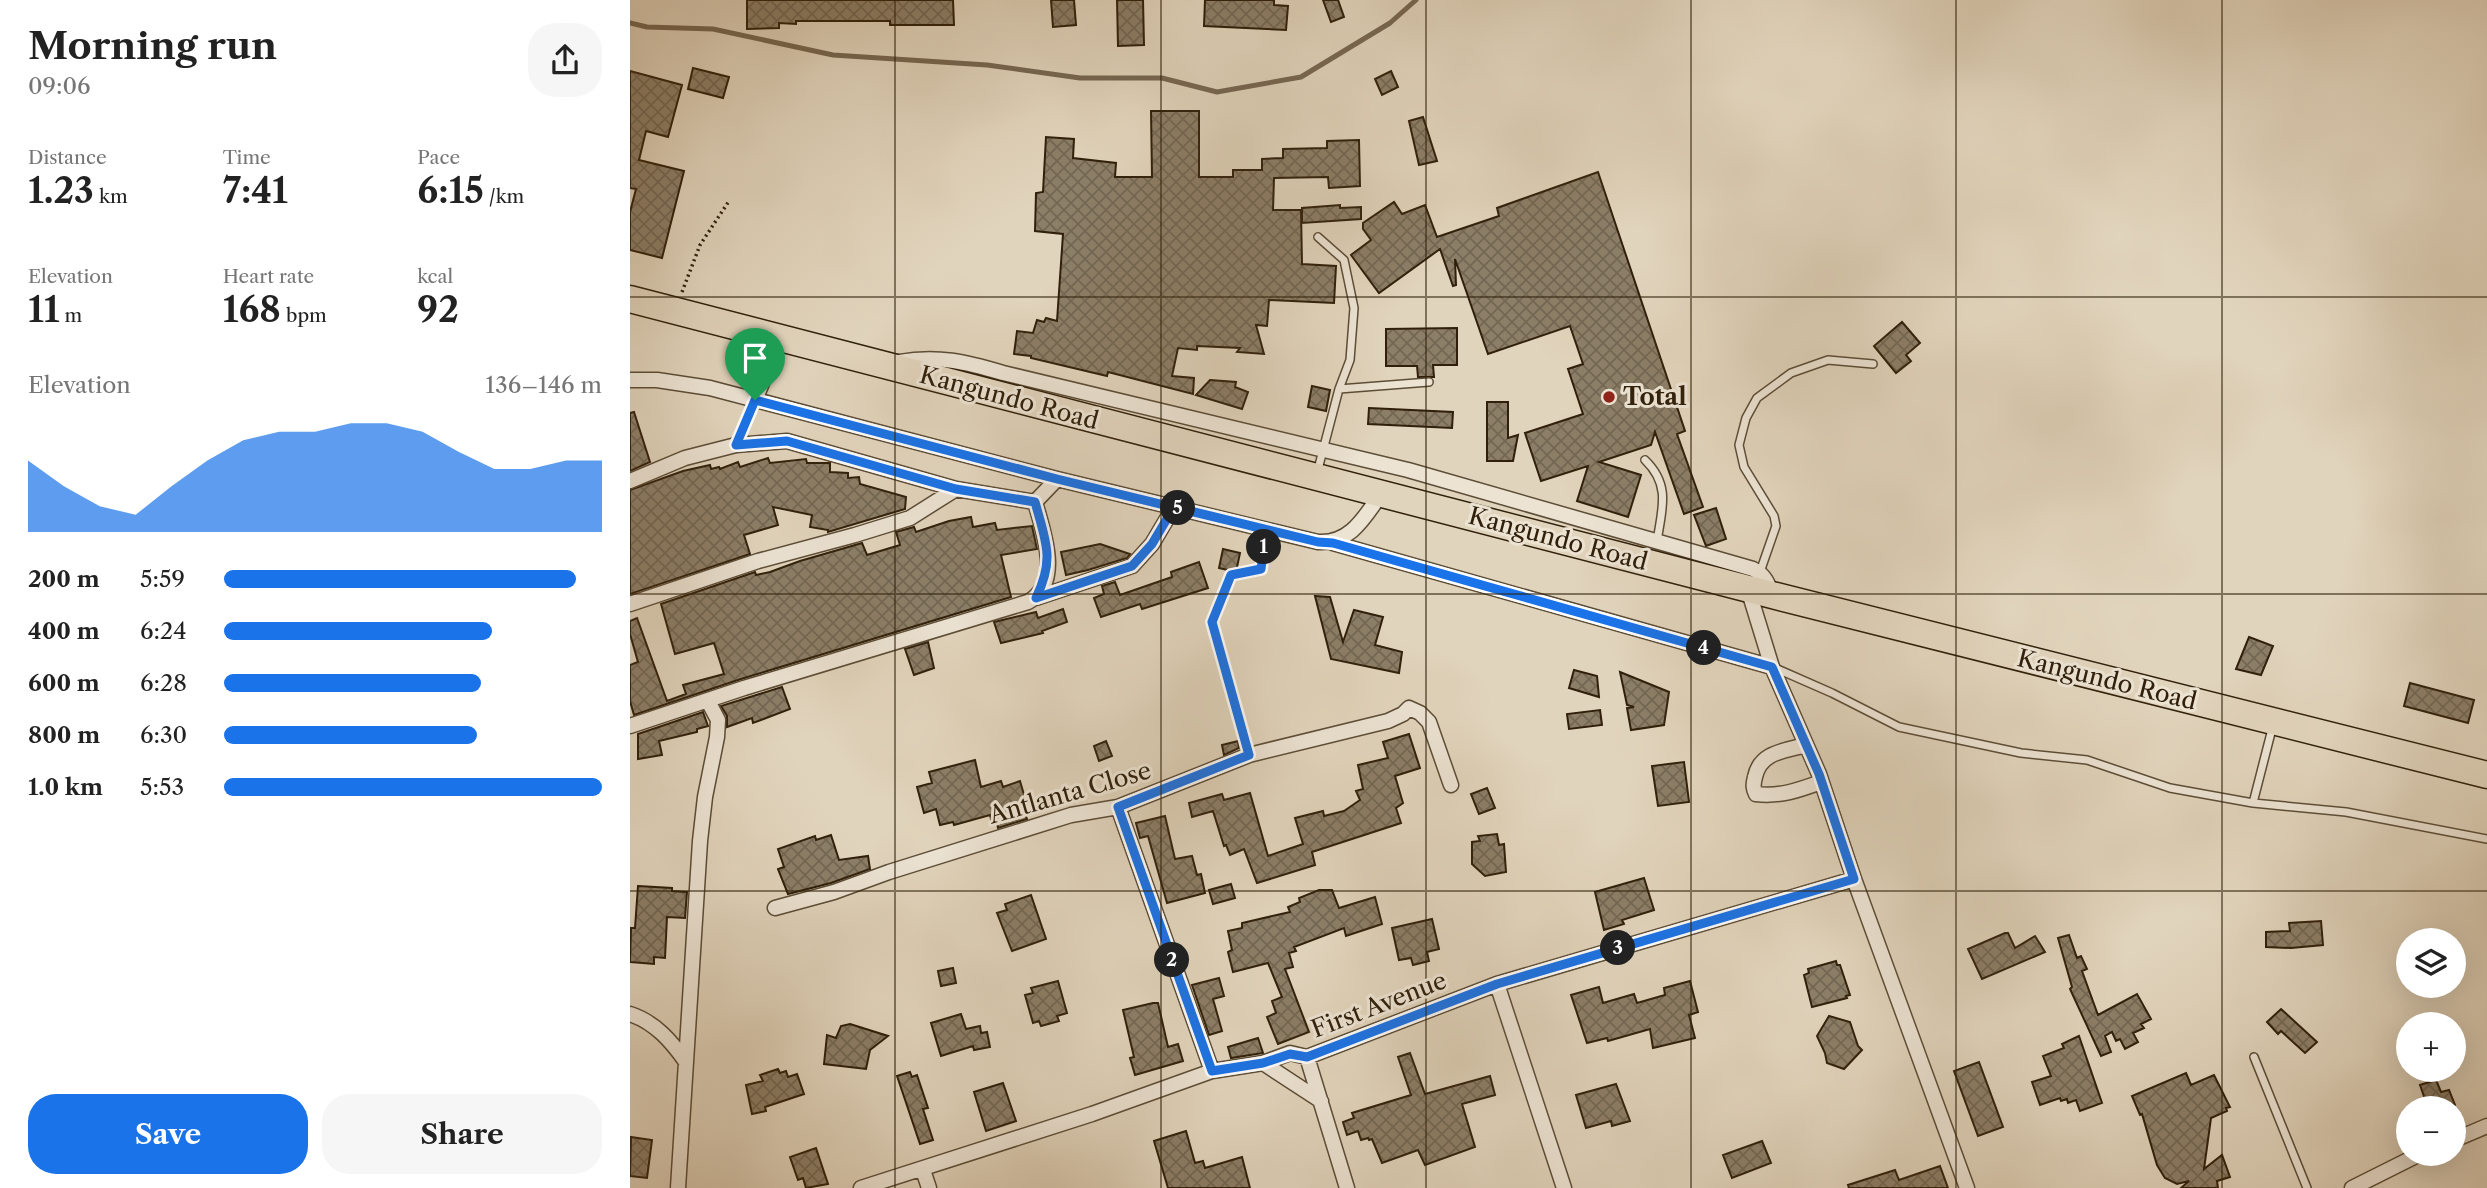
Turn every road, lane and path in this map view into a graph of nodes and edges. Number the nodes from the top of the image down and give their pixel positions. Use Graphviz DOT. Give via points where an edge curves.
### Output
graph roads {
  1 [pos="729,201"];
  2 [pos="1318,237"];
  3 [pos="630,299"];
  4 [pos="675,310"];
  5 [pos="781,337"];
  6 [pos="1873,364"];
  7 [pos="883,365"];
  8 [pos="630,380"];
  9 [pos="1429,382"];
  10 [pos="1339,389"];
  11 [pos="755,400"];
  12 [pos="736,445"];
  13 [pos="1325,448"];
  14 [pos="1644,460"];
  15 [pos="1316,477"];
  16 [pos="1057,479"];
  17 [pos="630,481"];
  18 [pos="956,489"];
  19 [pos="1381,494"];
  20 [pos="1035,502"];
  21 [pos="1174,507"];
  22 [pos="1266,530"];
  23 [pos="1657,541"];
  24 [pos="1333,543"];
  25 [pos="1760,586"];
  26 [pos="1036,598"];
  27 [pos="630,604"];
  28 [pos="1772,667"];
  29 [pos="708,701"];
  30 [pos="2274,722"];
  31 [pos="630,726"];
  32 [pos="1806,745"];
  33 [pos="1249,755"];
  34 [pos="2487,775"];
  35 [pos="1821,782"];
  36 [pos="1451,785"];
  37 [pos="2253,803"];
  38 [pos="1118,807"];
  39 [pos="2487,839"];
  40 [pos="1854,879"];
  41 [pos="775,908"];
  42 [pos="1497,984"];
  43 [pos="630,1014"];
  44 [pos="1307,1057"];
  45 [pos="2254,1057"];
  46 [pos="686,1062"];
  47 [pos="1263,1063"];
  48 [pos="1212,1071"];
  49 [pos="1321,1101"];
  50 [pos="2487,1126"];
  51 [pos="2466,1135"];
  52 [pos="2396,1166"];
  53 [pos="923,1170"];
  54 [pos="678,1188"];
  55 [pos="861,1188"];
  56 [pos="929,1188"];
  57 [pos="1347,1188"];
  58 [pos="1564,1188"];
  59 [pos="1967,1188"];
  60 [pos="2307,1188"];
  61 [pos="2352,1188"];
  1 -- 4 [label="path" via="700,245"];
  2 -- 10 [label="lane" via="1344,260 1354,308 1350,360"];
  3 -- 4 [label="highway, Kangundo Road"];
  4 -- 5 [label="highway, Kangundo Road"];
  5 -- 7 [label="highway, Kangundo Road"];
  5 -- 11 [label="street"];
  6 -- 25 [label="lane" via="1828,360 1791,373 1757,398 1746,418 1740,445 1744,467 1776,526"];
  7 -- 13 [label="street" via="925,358 965,362"];
  7 -- 15 [label="highway, Kangundo Road"];
  8 -- 11 [label="street" via="710,388"];
  9 -- 10 [label="lane"];
  10 -- 13 [label="lane"];
  11 -- 12 [label="path"];
  11 -- 16 [label="street"];
  12 -- 17 [label="street" via="685,458"];
  12 -- 18 [label="street" via="787,441"];
  13 -- 15 [label="lane"];
  13 -- 23 [label="street"];
  14 -- 23 [label="lane" via="1661,482"];
  15 -- 19 [label="highway, Kangundo Road"];
  16 -- 20 [label="street"];
  16 -- 21 [label="street"];
  18 -- 20 [label="street"];
  18 -- 27 [label="street" via="910,518 758,561"];
  19 -- 24 [label="street" via="1358,527"];
  19 -- 25 [label="highway, Kangundo Road"];
  20 -- 26 [label="street" via="1048,564"];
  21 -- 22 [label="street"];
  21 -- 26 [label="street" via="1152,544 1132,566"];
  22 -- 24 [label="street"];
  22 -- 33 [label="path" via="1261,569 1231,575 1212,622"];
  23 -- 25 [label="street"];
  24 -- 28 [label="street"];
  25 -- 28 [label="street"];
  25 -- 30 [label="highway, Kangundo Road"];
  26 -- 29 [label="street"];
  28 -- 32 [label="street"];
  28 -- 37 [label="lane" via="1899,727 2021,752 2087,760 2170,788"];
  29 -- 31 [label="street"];
  29 -- 46 [label="street" via="718,720 701,830"];
  30 -- 34 [label="highway, Kangundo Road"];
  30 -- 37 [label="lane"];
  32 -- 35 [label="street"];
  32 -- 35 [label="street" via="1764,759 1753,788 1756,794 1769,796"];
  33 -- 36 [label="street, Antlanta Close" via="1388,722 1409,708 1429,722"];
  33 -- 38 [label="street, Antlanta Close"];
  35 -- 40 [label="street"];
  37 -- 39 [label="lane" via="2346,812"];
  38 -- 41 [label="street, Antlanta Close" via="1070,815"];
  38 -- 48 [label="street"];
  40 -- 42 [label="street, First Avenue"];
  40 -- 59 [label="street"];
  42 -- 44 [label="street, First Avenue"];
  42 -- 58 [label="street"];
  43 -- 46 [label="street" via="643,1018 672,1042"];
  44 -- 47 [label="street, First Avenue" via="1290,1054"];
  44 -- 49 [label="street"];
  45 -- 60 [label="lane"];
  46 -- 54 [label="street"];
  47 -- 48 [label="street, First Avenue"];
  47 -- 49 [label="street"];
  48 -- 53 [label="street, First Avenue"];
  49 -- 57 [label="street"];
  50 -- 51 [label="street"];
  52 -- 61 [label="street"];
  53 -- 55 [label="street, First Avenue"];
  53 -- 56 [label="street"];
}
